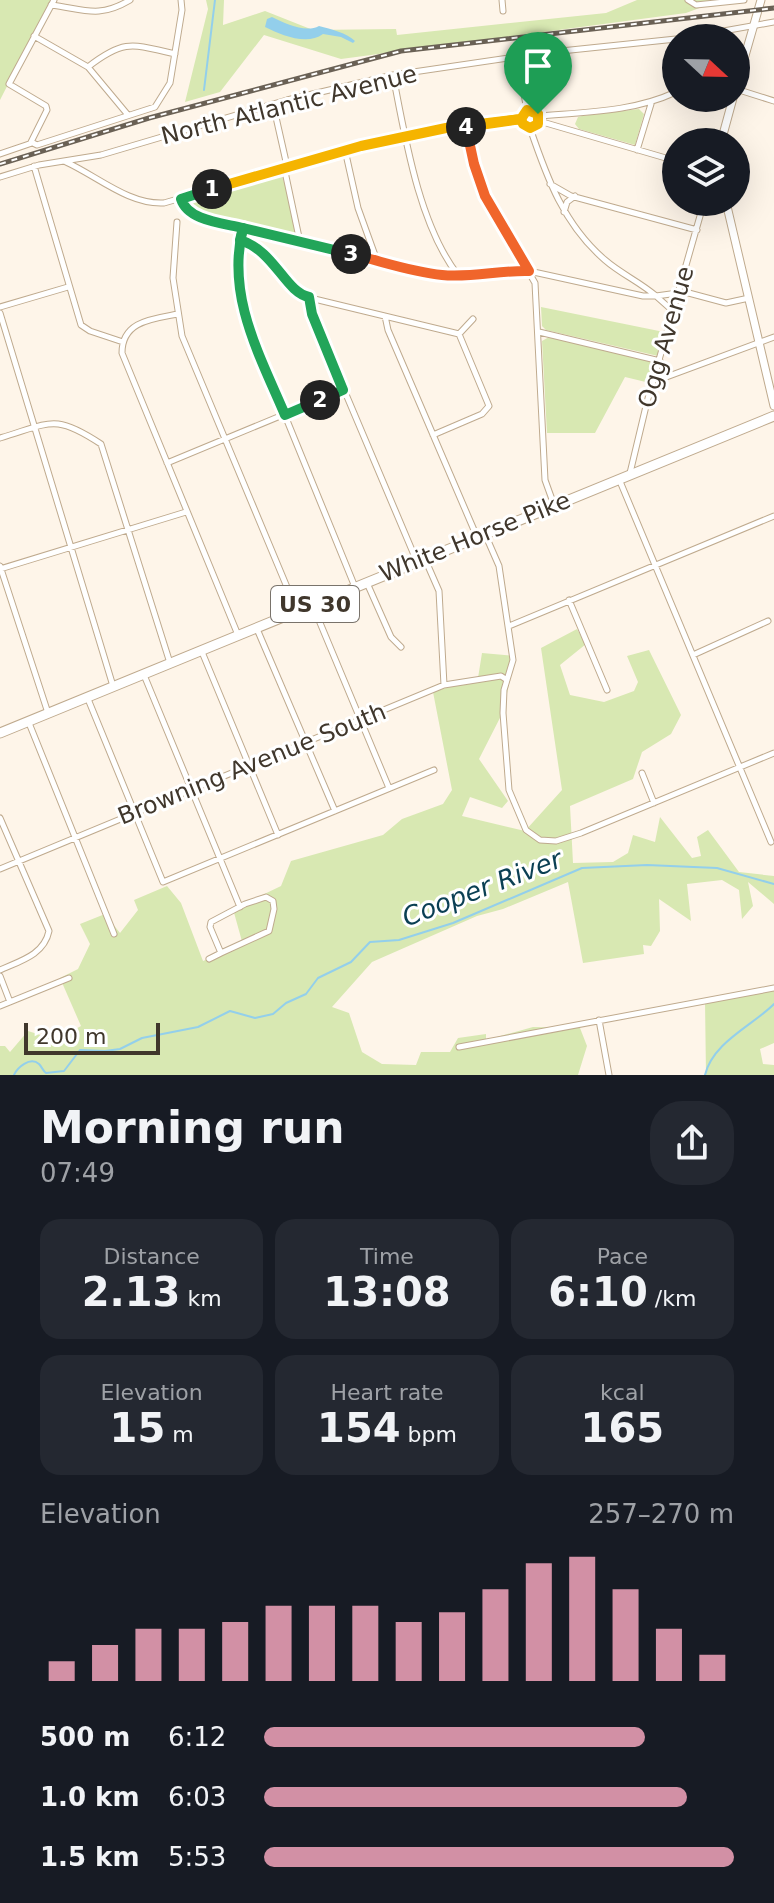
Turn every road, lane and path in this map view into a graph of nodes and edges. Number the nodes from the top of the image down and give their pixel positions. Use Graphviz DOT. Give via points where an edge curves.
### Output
graph roads {
  1 [pos="130,0"];
  2 [pos="181,0"];
  3 [pos="502,0"];
  4 [pos="688,0"];
  5 [pos="744,0"];
  6 [pos="761,0"];
  7 [pos="53,2"];
  8 [pos="62,3"];
  9 [pos="503,11"];
  10 [pos="774,22"];
  11 [pos="754,24"];
  12 [pos="750,25"];
  13 [pos="750,33"];
  14 [pos="34,36"];
  15 [pos="662,41"];
  16 [pos="175,54"];
  17 [pos="517,57"];
  18 [pos="88,67"];
  19 [pos="393,75"];
  20 [pos="750,93"];
  21 [pos="662,99"];
  22 [pos="774,101"];
  23 [pos="273,104"];
  24 [pos="651,104"];
  25 [pos="527,110"];
  26 [pos="128,115"];
  27 [pos="521,119"];
  28 [pos="539,119"];
  29 [pos="466,126"];
  30 [pos="530,128"];
  31 [pos="405,137"];
  32 [pos="33,143"];
  33 [pos="345,150"];
  34 [pos="637,150"];
  35 [pos="0,154"];
  36 [pos="662,157"];
  37 [pos="85,159"];
  38 [pos="65,162"];
  39 [pos="34,166"];
  40 [pos="285,166"];
  41 [pos="82,170"];
  42 [pos="0,177"];
  43 [pos="549,183"];
  44 [pos="575,196"];
  45 [pos="181,199"];
  46 [pos="564,213"];
  47 [pos="700,216"];
  48 [pos="729,216"];
  49 [pos="177,222"];
  50 [pos="243,228"];
  51 [pos="697,230"];
  52 [pos="240,240"];
  53 [pos="300,242"];
  54 [pos="376,259"];
  55 [pos="529,271"];
  56 [pos="458,276"];
  57 [pos="68,287"];
  58 [pos="679,292"];
  59 [pos="656,296"];
  60 [pos="309,297"];
  61 [pos="749,298"];
  62 [pos="0,310"];
  63 [pos="674,312"];
  64 [pos="178,314"];
  65 [pos="385,316"];
  66 [pos="473,319"];
  67 [pos="539,332"];
  68 [pos="459,334"];
  69 [pos="774,337"];
  70 [pos="123,342"];
  71 [pos="759,343"];
  72 [pos="660,361"];
  73 [pos="653,379"];
  74 [pos="343,390"];
  75 [pos="774,406"];
  76 [pos="285,415"];
  77 [pos="774,416"];
  78 [pos="35,428"];
  79 [pos="433,435"];
  80 [pos="0,438"];
  81 [pos="224,439"];
  82 [pos="167,463"];
  83 [pos="630,473"];
  84 [pos="618,478"];
  85 [pos="554,505"];
  86 [pos="186,512"];
  87 [pos="774,516"];
  88 [pos="129,529"];
  89 [pos="480,535"];
  90 [pos="71,547"];
  91 [pos="420,560"];
  92 [pos="656,565"];
  93 [pos="0,567"];
  94 [pos="367,582"];
  95 [pos="355,587"];
  96 [pos="569,600"];
  97 [pos="312,605"];
  98 [pos="297,612"];
  99 [pos="768,621"];
  100 [pos="508,626"];
  101 [pos="257,628"];
  102 [pos="238,635"];
  103 [pos="401,647"];
  104 [pos="202,651"];
  105 [pos="693,655"];
  106 [pos="170,664"];
  107 [pos="144,674"];
  108 [pos="507,680"];
  109 [pos="444,685"];
  110 [pos="114,687"];
  111 [pos="607,690"];
  112 [pos="88,699"];
  113 [pos="48,714"];
  114 [pos="360,718"];
  115 [pos="29,722"];
  116 [pos="0,733"];
  117 [pos="304,741"];
  118 [pos="774,753"];
  119 [pos="249,764"];
  120 [pos="739,767"];
  121 [pos="434,770"];
  122 [pos="642,773"];
  123 [pos="389,788"];
  124 [pos="192,790"];
  125 [pos="654,803"];
  126 [pos="335,811"];
  127 [pos="134,812"];
  128 [pos="0,818"];
  129 [pos="278,835"];
  130 [pos="74,837"];
  131 [pos="771,842"];
  132 [pos="221,860"];
  133 [pos="19,861"];
  134 [pos="0,869"];
  135 [pos="240,907"];
  136 [pos="114,934"];
  137 [pos="221,953"];
  138 [pos="209,959"];
  139 [pos="0,973"];
  140 [pos="69,978"];
  141 [pos="774,988"];
  142 [pos="10,1002"];
  143 [pos="0,1006"];
  144 [pos="599,1020"];
  145 [pos="459,1047"];
  146 [pos="609,1075"];
  1 -- 8 [label="street" via="95,12 75,11"];
  2 -- 16 [label="street"];
  3 -- 9 [label="street"];
  4 -- 5 [label="street" via="696,5"];
  6 -- 11 [label="main road"];
  7 -- 8 [label="street"];
  7 -- 14 [label="street"];
  10 -- 11 [label="street"];
  11 -- 12 [label="street"];
  11 -- 13 [label="main road"];
  14 -- 18 [label="street"];
  14 -- 32 [label="street" via="10,86 46,106"];
  15 -- 17 [label="street, North Atlantic Avenue"];
  16 -- 18 [label="street" via="123,45"];
  16 -- 26 [label="street" via="160,103"];
  17 -- 19 [label="street, North Atlantic Avenue"];
  17 -- 25 [label="street"];
  18 -- 26 [label="street"];
  19 -- 23 [label="street, North Atlantic Avenue"];
  19 -- 31 [label="street"];
  20 -- 22 [label="street"];
  21 -- 24 [label="street"];
  23 -- 37 [label="street, North Atlantic Avenue"];
  23 -- 40 [label="street"];
  24 -- 28 [label="street"];
  24 -- 34 [label="street"];
  25 -- 27 [label="street"];
  25 -- 28 [label="street"];
  26 -- 32 [label="street"];
  27 -- 29 [label="street"];
  27 -- 30 [label="street"];
  28 -- 30 [label="street"];
  28 -- 34 [label="street"];
  29 -- 31 [label="street"];
  29 -- 55 [label="street" via="485,196"];
  30 -- 43 [label="street"];
  31 -- 33 [label="street"];
  31 -- 56 [label="street" via="436,238"];
  32 -- 35 [label="street"];
  33 -- 40 [label="street"];
  33 -- 54 [label="street"];
  34 -- 36 [label="street"];
  37 -- 38 [label="street, North Atlantic Avenue"];
  37 -- 41 [label="street"];
  38 -- 39 [label="street, North Atlantic Avenue"];
  38 -- 41 [label="street"];
  39 -- 42 [label="street, North Atlantic Avenue"];
  39 -- 57 [label="street"];
  40 -- 45 [label="street"];
  40 -- 53 [label="street"];
  41 -- 45 [label="street" via="144,202"];
  43 -- 44 [label="street"];
  43 -- 46 [label="street"];
  44 -- 46 [label="street"];
  44 -- 51 [label="street"];
  45 -- 50 [label="street" via="190,212"];
  46 -- 59 [label="street" via="605,260"];
  47 -- 51 [label="street, Ogg Avenue"];
  48 -- 61 [label="main road"];
  49 -- 64 [label="street" via="173,268"];
  50 -- 52 [label="street"];
  50 -- 53 [label="street"];
  51 -- 58 [label="street, Ogg Avenue"];
  52 -- 60 [label="street" via="268,256 294,289"];
  52 -- 76 [label="street" via="242,307"];
  53 -- 54 [label="street"];
  54 -- 56 [label="street" via="409,270"];
  55 -- 56 [label="street"];
  55 -- 59 [label="street"];
  55 -- 67 [label="street"];
  57 -- 62 [label="street"];
  57 -- 70 [label="street" via="83,328"];
  58 -- 59 [label="street"];
  58 -- 61 [label="street" via="726,303"];
  58 -- 63 [label="street, Ogg Avenue"];
  59 -- 63 [label="street"];
  60 -- 65 [label="street"];
  60 -- 74 [label="street"];
  61 -- 71 [label="main road"];
  62 -- 78 [label="street"];
  63 -- 72 [label="street, Ogg Avenue"];
  64 -- 70 [label="street" via="139,323"];
  64 -- 81 [label="street"];
  65 -- 68 [label="street"];
  65 -- 79 [label="street"];
  66 -- 68 [label="street"];
  67 -- 72 [label="street"];
  67 -- 85 [label="street" via="545,480"];
  68 -- 79 [label="street" via="487,410"];
  69 -- 71 [label="street"];
  70 -- 82 [label="street" via="125,364"];
  71 -- 73 [label="street"];
  71 -- 75 [label="main road"];
  72 -- 73 [label="street, Ogg Avenue"];
  73 -- 83 [label="street, Ogg Avenue"];
  74 -- 76 [label="street"];
  74 -- 91 [label="street"];
  76 -- 81 [label="street"];
  76 -- 95 [label="street"];
  77 -- 83 [label="highway, White Horse Pike / US 30"];
  78 -- 80 [label="street"];
  78 -- 88 [label="street" via="60,422 103,447"];
  78 -- 90 [label="street"];
  79 -- 89 [label="street"];
  81 -- 82 [label="street"];
  81 -- 98 [label="street"];
  82 -- 86 [label="street"];
  83 -- 84 [label="highway, White Horse Pike / US 30"];
  84 -- 85 [label="highway, White Horse Pike / US 30"];
  84 -- 92 [label="street"];
  85 -- 89 [label="highway, White Horse Pike / US 30"];
  86 -- 88 [label="street"];
  86 -- 102 [label="street"];
  87 -- 92 [label="street"];
  88 -- 90 [label="street"];
  88 -- 106 [label="street"];
  89 -- 91 [label="highway, White Horse Pike / US 30"];
  89 -- 100 [label="street" via="499,566"];
  90 -- 93 [label="street"];
  90 -- 110 [label="street"];
  91 -- 94 [label="highway, White Horse Pike / US 30"];
  91 -- 109 [label="street" via="439,591"];
  92 -- 96 [label="street"];
  92 -- 105 [label="street"];
  93 -- 113 [label="street"];
  94 -- 95 [label="highway, White Horse Pike / US 30"];
  94 -- 103 [label="street" via="391,637"];
  95 -- 97 [label="highway, White Horse Pike / US 30"];
  96 -- 100 [label="street"];
  96 -- 111 [label="street"];
  97 -- 98 [label="highway, White Horse Pike / US 30"];
  97 -- 114 [label="street"];
  98 -- 101 [label="highway, White Horse Pike / US 30"];
  99 -- 105 [label="street"];
  100 -- 108 [label="street" via="513,660"];
  101 -- 102 [label="highway, White Horse Pike / US 30"];
  101 -- 117 [label="street"];
  102 -- 104 [label="highway, White Horse Pike / US 30"];
  104 -- 106 [label="highway, White Horse Pike / US 30"];
  104 -- 119 [label="street"];
  105 -- 120 [label="street"];
  106 -- 107 [label="highway, White Horse Pike / US 30"];
  107 -- 110 [label="highway, White Horse Pike / US 30"];
  107 -- 124 [label="street"];
  108 -- 109 [label="street, Browning Avenue South" via="501,676"];
  108 -- 125 [label="street" via="507,779 526,830 540,840 556,841"];
  109 -- 114 [label="street, Browning Avenue South"];
  110 -- 112 [label="highway, White Horse Pike / US 30"];
  112 -- 113 [label="highway, White Horse Pike / US 30"];
  112 -- 127 [label="street"];
  113 -- 115 [label="highway, White Horse Pike / US 30"];
  114 -- 117 [label="street, Browning Avenue South"];
  114 -- 123 [label="street"];
  115 -- 116 [label="highway, White Horse Pike / US 30"];
  115 -- 130 [label="street"];
  117 -- 119 [label="street, Browning Avenue South"];
  117 -- 126 [label="street"];
  118 -- 120 [label="street"];
  119 -- 124 [label="street, Browning Avenue South"];
  119 -- 129 [label="street"];
  120 -- 125 [label="street"];
  120 -- 131 [label="street"];
  121 -- 123 [label="street"];
  122 -- 125 [label="street"];
  123 -- 126 [label="street"];
  124 -- 127 [label="street, Browning Avenue South"];
  124 -- 132 [label="street"];
  126 -- 129 [label="street"];
  127 -- 130 [label="street, Browning Avenue South"];
  127 -- 132 [label="street" via="163,882"];
  128 -- 133 [label="street"];
  129 -- 132 [label="street"];
  130 -- 133 [label="street, Browning Avenue South"];
  130 -- 136 [label="street"];
  132 -- 135 [label="street"];
  133 -- 134 [label="street, Browning Avenue South"];
  133 -- 139 [label="street" via="49,931 40,951"];
  135 -- 137 [label="street" via="211,922"];
  135 -- 137 [label="street" via="266,897 273,901 269,931"];
  137 -- 138 [label="street"];
  139 -- 142 [label="street"];
  140 -- 142 [label="street"];
  141 -- 144 [label="street"];
  142 -- 143 [label="street"];
  144 -- 145 [label="street"];
  144 -- 146 [label="street"];
}
